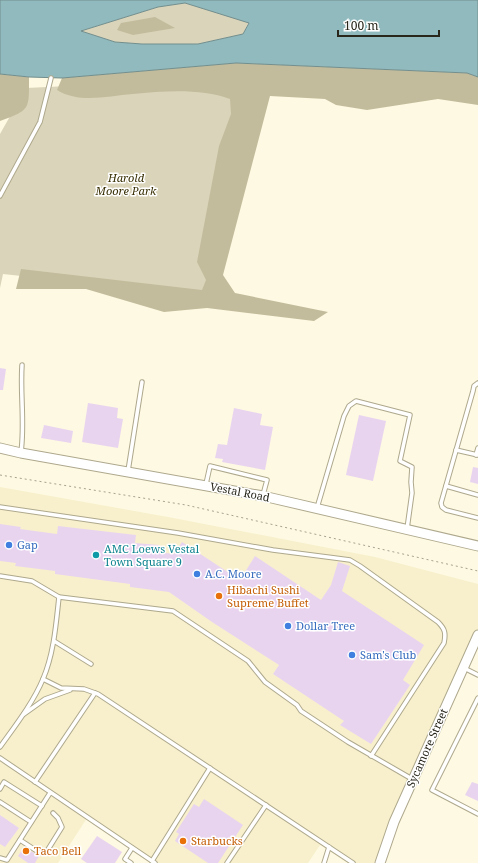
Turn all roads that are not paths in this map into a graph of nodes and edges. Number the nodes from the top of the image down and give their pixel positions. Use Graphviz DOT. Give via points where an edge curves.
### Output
graph roads {
  1 [pos="51,78"];
  2 [pos="0,196"];
  3 [pos="22,365"];
  4 [pos="142,382"];
  5 [pos="476,384"];
  6 [pos="0,448"];
  7 [pos="478,448"];
  8 [pos="456,450"];
  9 [pos="21,453"];
  10 [pos="477,455"];
  11 [pos="128,472"];
  12 [pos="206,485"];
  13 [pos="446,486"];
  14 [pos="478,495"];
  15 [pos="263,496"];
  16 [pos="0,507"];
  17 [pos="317,508"];
  18 [pos="478,518"];
  19 [pos="407,529"];
  20 [pos="478,546"];
  21 [pos="0,576"];
  22 [pos="59,597"];
  23 [pos="478,635"];
  24 [pos="54,641"];
  25 [pos="476,645"];
  26 [pos="91,664"];
  27 [pos="463,668"];
  28 [pos="478,675"];
  29 [pos="43,679"];
  30 [pos="73,689"];
  31 [pos="95,693"];
  32 [pos="478,698"];
  33 [pos="22,716"];
  34 [pos="0,747"];
  35 [pos="371,756"];
  36 [pos="0,758"];
  37 [pos="210,768"];
  38 [pos="413,780"];
  39 [pos="35,782"];
  40 [pos="0,789"];
  41 [pos="50,793"];
  42 [pos="0,802"];
  43 [pos="266,805"];
  44 [pos="42,806"];
  45 [pos="53,813"];
  46 [pos="478,814"];
  47 [pos="31,822"];
  48 [pos="20,840"];
  49 [pos="329,847"];
  50 [pos="132,848"];
  51 [pos="0,858"];
  52 [pos="125,862"];
  53 [pos="153,862"];
  54 [pos="121,863"];
  55 [pos="131,863"];
  56 [pos="227,863"];
  57 [pos="324,863"];
  58 [pos="353,863"];
  59 [pos="380,863"];
  1 -- 2 [label="lane" via="40,122"];
  3 -- 9 [label="lane"];
  4 -- 11 [label="lane"];
  5 -- 8 [label="lane"];
  6 -- 9 [label="street, Vestal Road"];
  7 -- 10 [label="lane"];
  8 -- 10 [label="lane"];
  8 -- 13 [label="lane"];
  9 -- 11 [label="street, Vestal Road"];
  11 -- 12 [label="street, Vestal Road"];
  12 -- 15 [label="street, Vestal Road"];
  12 -- 15 [label="lane" via="210,466 267,480"];
  13 -- 14 [label="lane"];
  13 -- 18 [label="lane" via="442,507"];
  15 -- 17 [label="street, Vestal Road"];
  16 -- 35 [label="lane" via="350,560 360,566 438,622 445,634 444,643"];
  17 -- 19 [label="street, Vestal Road"];
  17 -- 19 [label="lane" via="344,416 349,406 356,401 410,415 400,461 412,467 412,493"];
  19 -- 20 [label="street, Vestal Road"];
  21 -- 22 [label="lane" via="32,581"];
  22 -- 24 [label="lane"];
  22 -- 35 [label="lane" via="174,611 248,661 265,682 297,705 301,711"];
  23 -- 25 [label="street, Sycamore Street"];
  24 -- 26 [label="lane"];
  24 -- 29 [label="lane"];
  25 -- 27 [label="street, Sycamore Street"];
  27 -- 28 [label="lane"];
  27 -- 38 [label="street, Sycamore Street"];
  29 -- 30 [label="lane" via="61,688"];
  29 -- 33 [label="lane"];
  30 -- 31 [label="lane"];
  30 -- 33 [label="lane" via="45,699"];
  31 -- 37 [label="lane"];
  31 -- 39 [label="lane"];
  32 -- 46 [label="lane" via="432,790"];
  33 -- 34 [label="lane"];
  35 -- 38 [label="lane"];
  36 -- 39 [label="lane"];
  37 -- 43 [label="lane"];
  37 -- 53 [label="lane"];
  38 -- 59 [label="street, Sycamore Street" via="394,822"];
  39 -- 41 [label="lane"];
  40 -- 44 [label="lane" via="4,782"];
  41 -- 44 [label="lane"];
  41 -- 50 [label="lane"];
  42 -- 47 [label="lane"];
  43 -- 49 [label="lane"];
  43 -- 56 [label="lane"];
  44 -- 47 [label="lane"];
  45 -- 48 [label="lane" via="62,827 47,850 40,852"];
  47 -- 48 [label="lane"];
  48 -- 51 [label="lane" via="7,860"];
  49 -- 57 [label="lane"];
  49 -- 58 [label="lane"];
  50 -- 52 [label="lane"];
  50 -- 53 [label="lane"];
  52 -- 54 [label="lane"];
  52 -- 55 [label="lane"];
}
